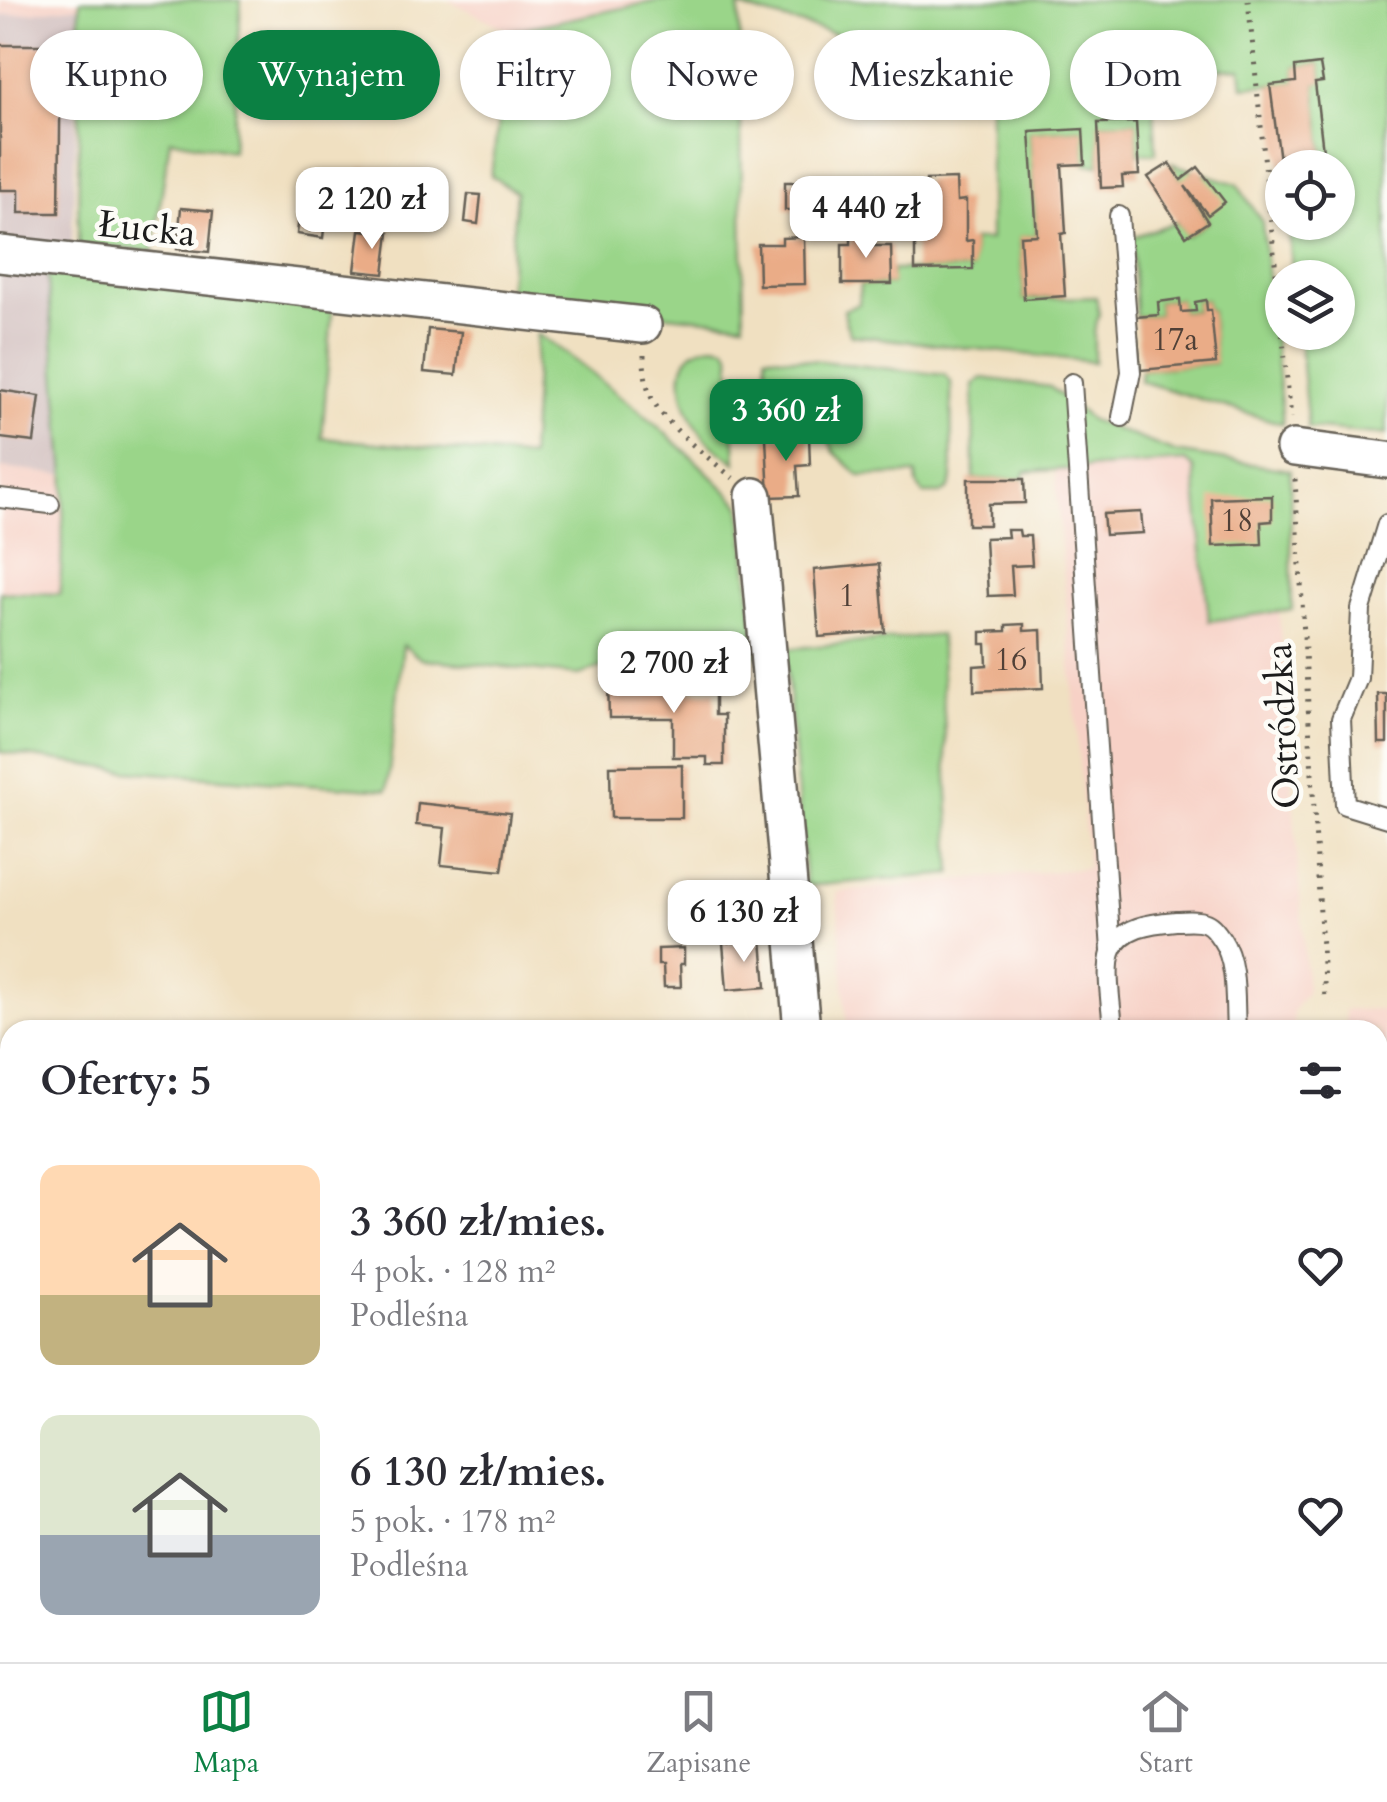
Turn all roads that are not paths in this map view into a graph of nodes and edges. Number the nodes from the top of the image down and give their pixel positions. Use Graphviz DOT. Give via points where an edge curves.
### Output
graph roads {
  1 [pos="1118,216"];
  2 [pos="0,254"];
  3 [pos="643,325"];
  4 [pos="1072,383"];
  5 [pos="1122,417"];
  6 [pos="1294,448"];
  7 [pos="1387,460"];
  8 [pos="754,496"];
  9 [pos="0,498"];
  10 [pos="50,504"];
  11 [pos="1387,524"];
  12 [pos="1387,818"];
  13 [pos="1112,951"];
  14 [pos="801,1020"];
  15 [pos="1113,1020"];
  16 [pos="1235,1020"];
  1 -- 5 [label="lane" via="1131,372"];
  2 -- 3 [label="street, Łucka"];
  4 -- 13 [label="lane"];
  6 -- 7 [label="street"];
  8 -- 14 [label="street"];
  9 -- 10 [label="lane"];
  11 -- 12 [label="lane" via="1361,610 1358,678 1340,718 1345,804"];
  13 -- 15 [label="lane"];
  13 -- 16 [label="lane" via="1121,938 1150,923 1207,924 1231,959"];
}
